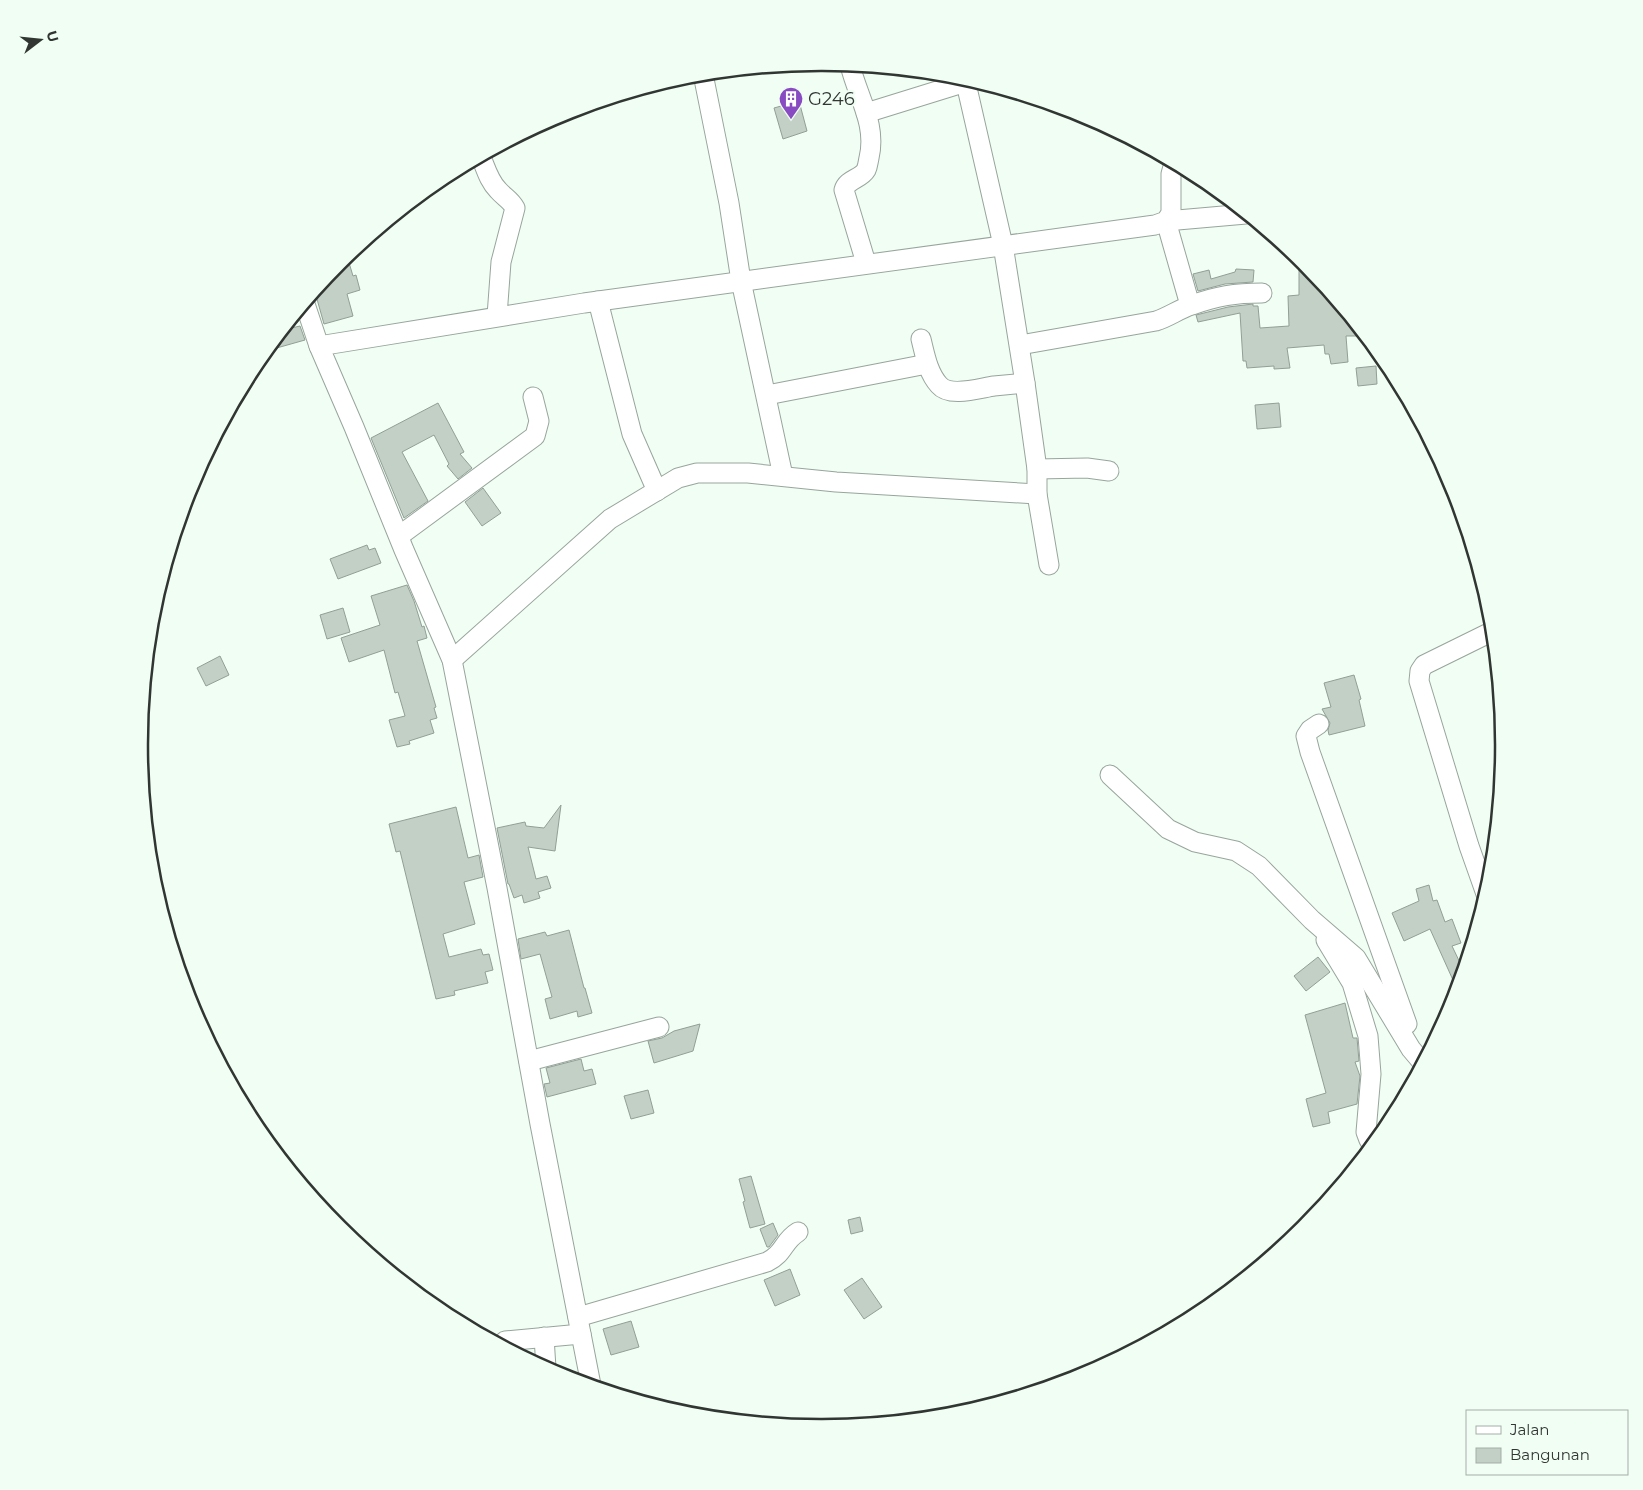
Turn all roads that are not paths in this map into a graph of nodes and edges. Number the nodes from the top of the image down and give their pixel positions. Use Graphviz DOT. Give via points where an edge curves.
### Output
graph roads {
  1 [pos="852,72"];
  2 [pos="705,82"];
  3 [pos="953,84"];
  4 [pos="967,87"];
  5 [pos="866,113"];
  6 [pos="483,163"];
  7 [pos="1172,170"];
  8 [pos="1238,215"];
  9 [pos="1166,220"];
  10 [pos="1003,245"];
  11 [pos="866,263"];
  12 [pos="741,281"];
  13 [pos="1262,293"];
  14 [pos="598,301"];
  15 [pos="1190,305"];
  16 [pos="307,311"];
  17 [pos="497,316"];
  18 [pos="921,339"];
  19 [pos="1020,345"];
  20 [pos="319,346"];
  21 [pos="927,364"];
  22 [pos="1025,383"];
  23 [pos="767,395"];
  24 [pos="533,397"];
  25 [pos="1037,469"];
  26 [pos="1109,471"];
  27 [pos="783,476"];
  28 [pos="656,491"];
  29 [pos="1037,494"];
  30 [pos="399,536"];
  31 [pos="1050,565"];
  32 [pos="1485,635"];
  33 [pos="452,660"];
  34 [pos="1319,724"];
  35 [pos="1110,775"];
  36 [pos="1481,880"];
  37 [pos="1312,920"];
  38 [pos="659,1027"];
  39 [pos="1417,1056"];
  40 [pos="529,1061"];
  41 [pos="1368,1138"];
  42 [pos="798,1232"];
  43 [pos="579,1325"];
  44 [pos="544,1337"];
  45 [pos="508,1341"];
  46 [pos="545,1359"];
  47 [pos="586,1376"];
  1 -- 5 [label="street"];
  2 -- 12 [label="street"];
  3 -- 5 [label="street"];
  4 -- 10 [label="street"];
  5 -- 11 [label="street" via="872,138 867,169 844,190"];
  6 -- 17 [label="street" via="490,181 515,208 501,262"];
  7 -- 9 [label="street" via="1171,214"];
  8 -- 9 [label="street"];
  9 -- 10 [label="street"];
  9 -- 15 [label="street"];
  10 -- 11 [label="street"];
  10 -- 19 [label="street"];
  11 -- 12 [label="street"];
  12 -- 14 [label="street"];
  12 -- 23 [label="street"];
  13 -- 15 [label="street" via="1233,293"];
  14 -- 17 [label="street"];
  14 -- 28 [label="street" via="632,434"];
  15 -- 19 [label="street" via="1156,321"];
  16 -- 20 [label="street"];
  17 -- 20 [label="street"];
  18 -- 21 [label="street"];
  19 -- 22 [label="street"];
  20 -- 30 [label="street"];
  21 -- 22 [label="street" via="940,387 947,391"];
  21 -- 23 [label="street"];
  22 -- 25 [label="street"];
  23 -- 27 [label="street"];
  24 -- 30 [label="street" via="539,421 535,436"];
  25 -- 26 [label="street"];
  25 -- 29 [label="street"];
  27 -- 28 [label="street" via="697,473 678,478"];
  27 -- 29 [label="street"];
  28 -- 33 [label="street" via="610,519"];
  29 -- 31 [label="street"];
  30 -- 33 [label="street"];
  32 -- 36 [label="street" via="1424,665 1419,681"];
  33 -- 40 [label="street"];
  34 -- 39 [label="street" via="1306,736"];
  35 -- 37 [label="street" via="1168,829 1195,842 1246,856"];
  37 -- 39 [label="street" via="1356,958"];
  37 -- 41 [label="street" via="1352,983 1368,1036 1371,1074 1366,1132"];
  38 -- 40 [label="street"];
  40 -- 43 [label="street"];
  42 -- 43 [label="street" via="791,1236 778,1257 767,1262"];
  43 -- 44 [label="street"];
  43 -- 47 [label="street"];
  44 -- 45 [label="street"];
  44 -- 46 [label="street"];
}
